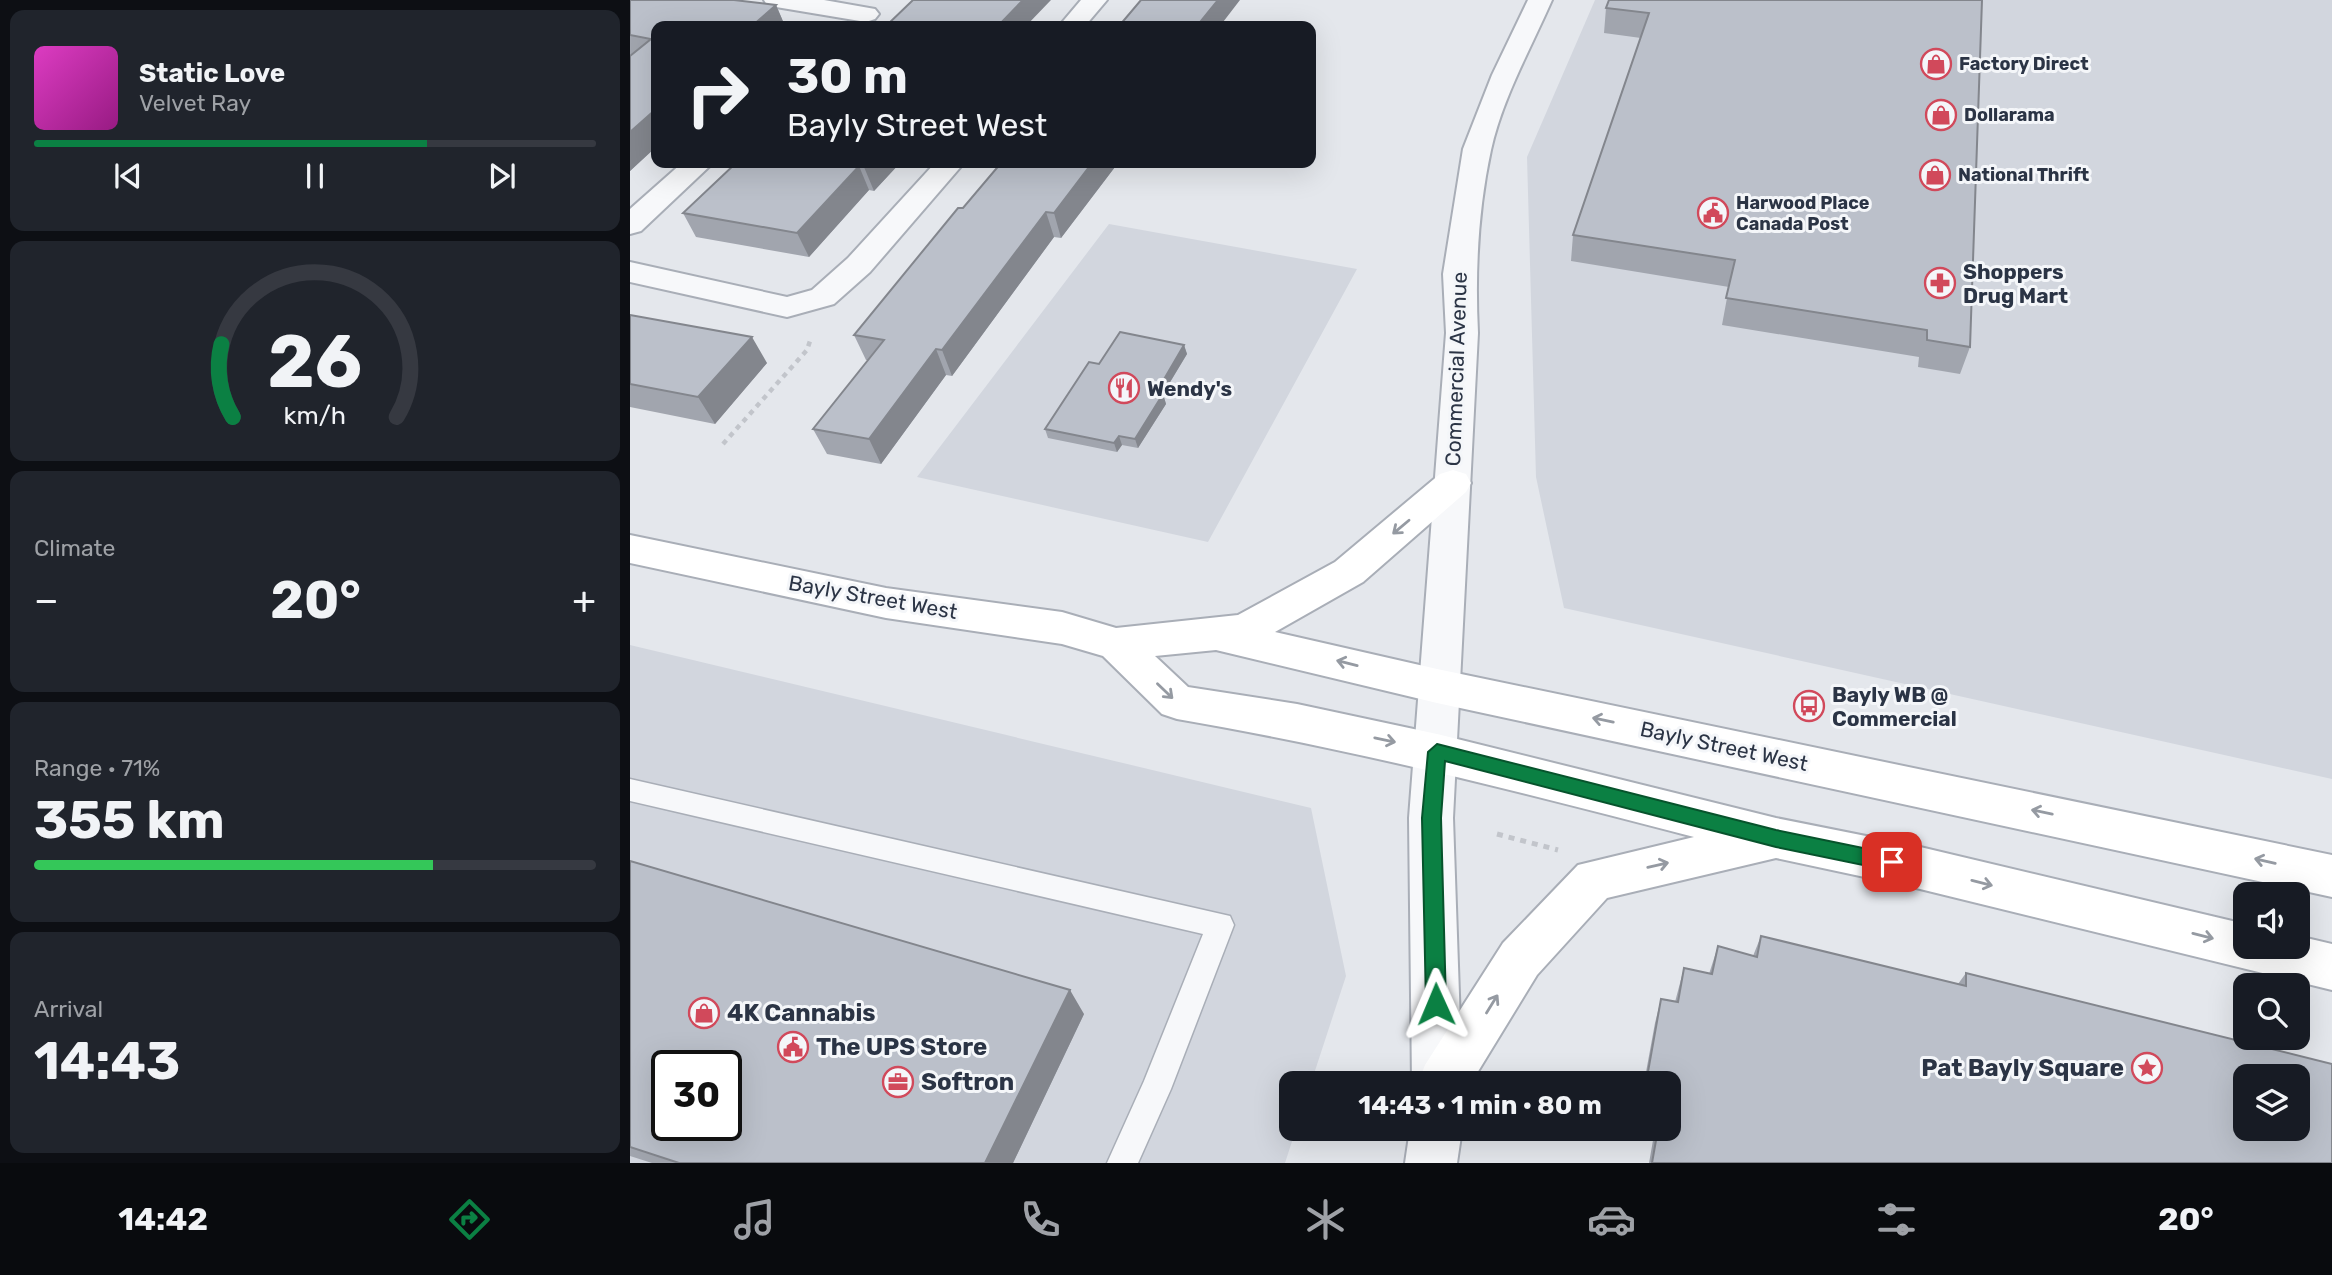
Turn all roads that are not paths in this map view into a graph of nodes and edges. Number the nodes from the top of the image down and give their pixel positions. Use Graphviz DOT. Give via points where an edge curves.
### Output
graph roads {
  1 [pos="776,0"];
  2 [pos="1095,0"];
  3 [pos="1540,0"];
  4 [pos="866,13"];
  5 [pos="1076,21"];
  6 [pos="693,168"];
  7 [pos="946,168"];
  8 [pos="630,225"];
  9 [pos="630,272"];
  10 [pos="1452,483"];
  11 [pos="630,549"];
  12 [pos="1216,635"];
  13 [pos="1116,644"];
  14 [pos="1437,686"];
  15 [pos="1437,752"];
  16 [pos="630,790"];
  17 [pos="1776,838"];
  18 [pos="2332,876"];
  19 [pos="2233,944"];
  20 [pos="2298,959"];
  21 [pos="2332,967"];
  22 [pos="1437,1071"];
  23 [pos="1450,1071"];
  24 [pos="1434,1141"];
  25 [pos="1122,1163"];
  26 [pos="1431,1163"];
  1 -- 4 [label="street"];
  2 -- 5 [label="street"];
  3 -- 10 [label="street, Commercial Avenue" via="1505,75 1477,149 1469,185 1459,274 1462,333"];
  6 -- 8 [label="street"];
  7 -- 9 [label="street" via="859,265 823,297 788,307"];
  10 -- 12 [label="main road, one-way" via="1349,572 1246,629"];
  10 -- 14 [label="street, Commercial Avenue"];
  11 -- 13 [label="main road, Bayly Street West" via="886,603 1062,628"];
  12 -- 13 [label="main road, Bayly Street West"];
  14 -- 12 [label="main road, Bayly Street West, one-way"];
  13 -- 15 [label="main road, Bayly Street West, one-way" via="1177,702"];
  14 -- 15 [label="street, Commercial Avenue"];
  18 -- 14 [label="main road, Bayly Street West, one-way"];
  15 -- 17 [label="main road, Bayly Street West"];
  15 -- 22 [label="street, Commercial Avenue" via="1432,818"];
  16 -- 25 [label="lane" via="1220,925"];
  17 -- 19 [label="main road, Bayly Street West, one-way"];
  23 -- 17 [label="main road, one-way" via="1520,959 1594,880"];
  20 -- 21 [label="main road, Bayly Street West"];
  24 -- 26 [label="street"];
}
